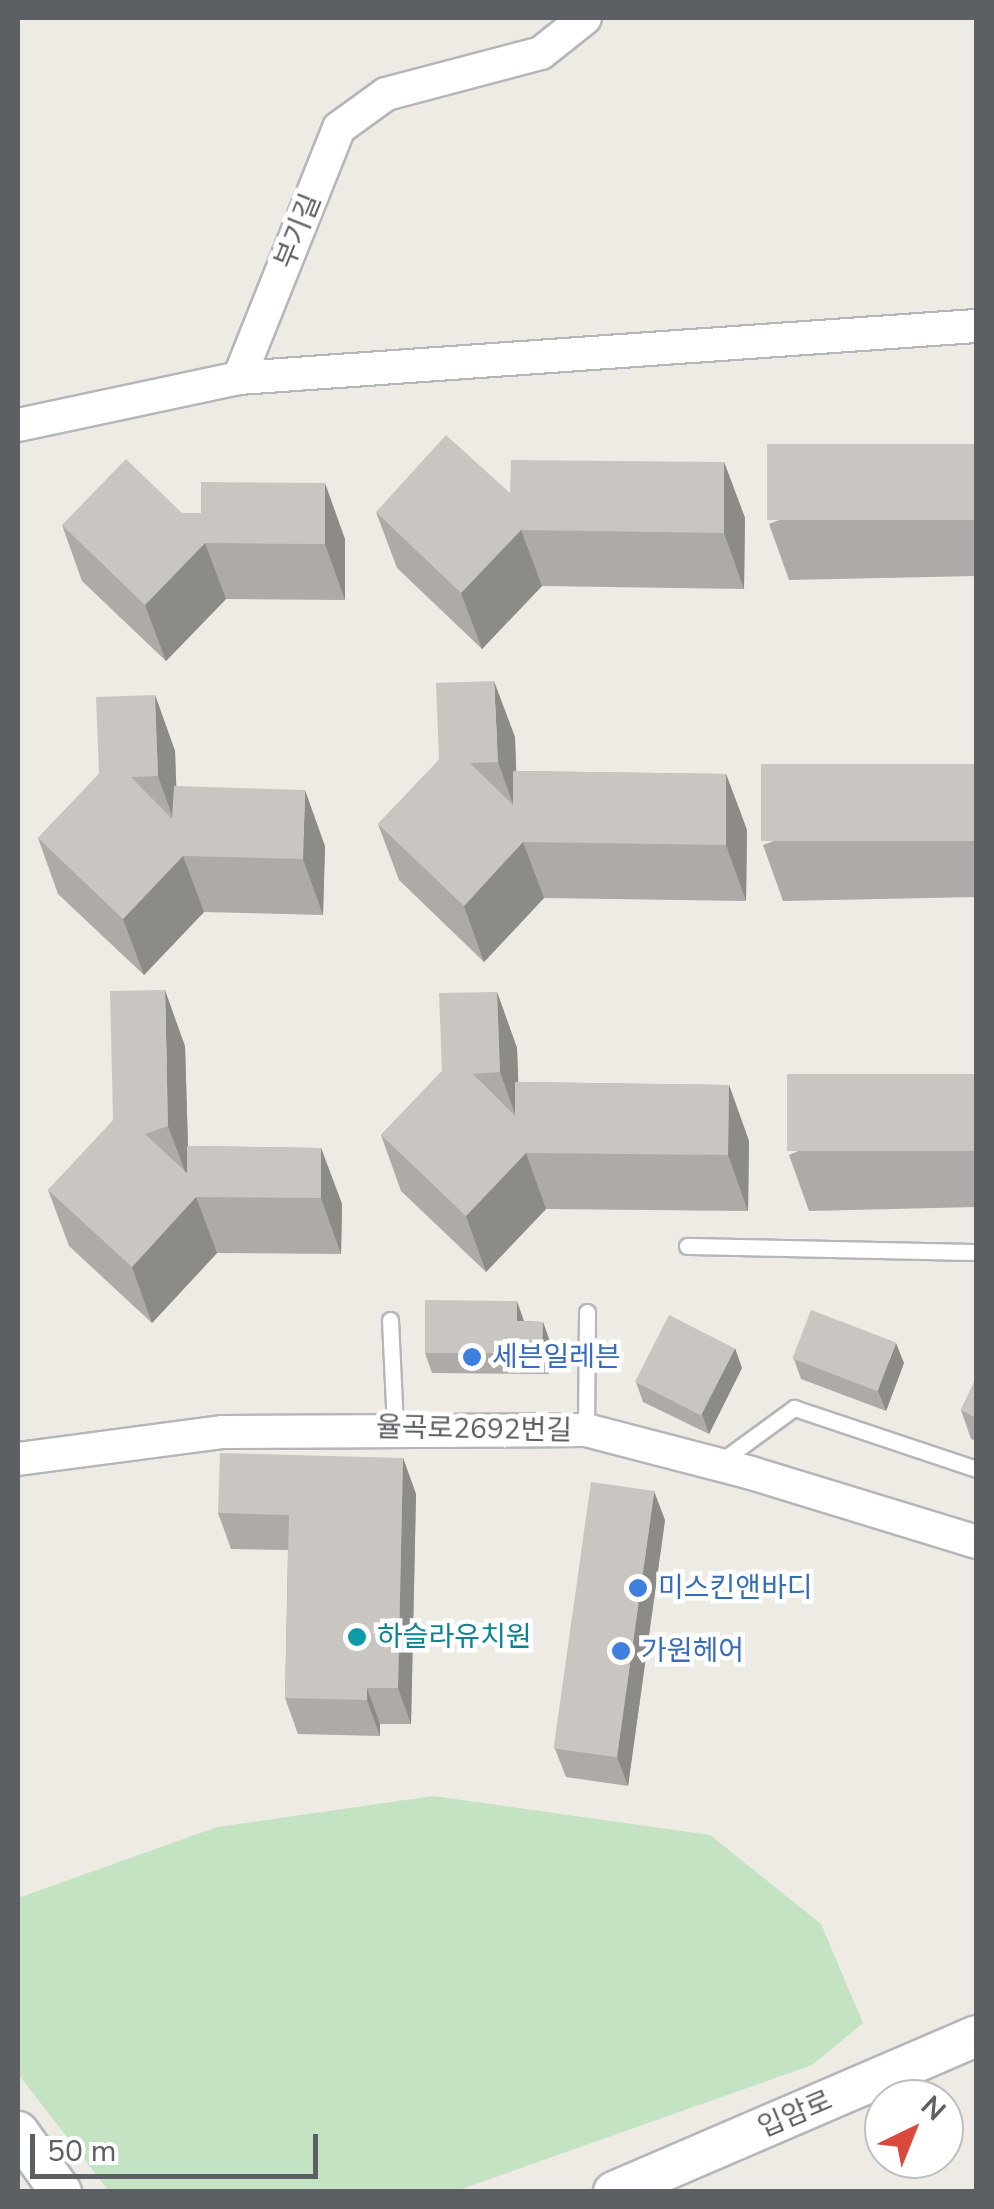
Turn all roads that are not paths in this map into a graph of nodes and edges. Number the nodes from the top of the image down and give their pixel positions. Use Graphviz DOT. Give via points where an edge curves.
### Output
graph roads {
  1 [pos="584,18"];
  2 [pos="976,326"];
  3 [pos="239,378"];
  4 [pos="18,425"];
  5 [pos="687,1246"];
  6 [pos="976,1252"];
  7 [pos="587,1312"];
  8 [pos="390,1320"];
  9 [pos="395,1428"];
  10 [pos="586,1430"];
  11 [pos="18,1459"];
  12 [pos="717,1464"];
  13 [pos="976,1469"];
  14 [pos="976,1542"];
  15 [pos="976,2036"];
  16 [pos="18,2132"];
  17 [pos="62,2192"];
  18 [pos="614,2192"];
  1 -- 3 [label="street, 부기길" via="540,53 386,94 339,128"];
  2 -- 3 [label="street"];
  3 -- 4 [label="street"];
  5 -- 6 [label="lane"];
  7 -- 10 [label="lane"];
  8 -- 9 [label="lane"];
  9 -- 10 [label="street, 율곡로2692번길"];
  9 -- 11 [label="street, 율곡로2692번길" via="223,1432"];
  10 -- 12 [label="street, 율곡로2692번길"];
  12 -- 13 [label="lane" via="794,1408"];
  12 -- 14 [label="street, 율곡로2692번길"];
  15 -- 18 [label="street, 입암로"];
  16 -- 17 [label="street"];
}
